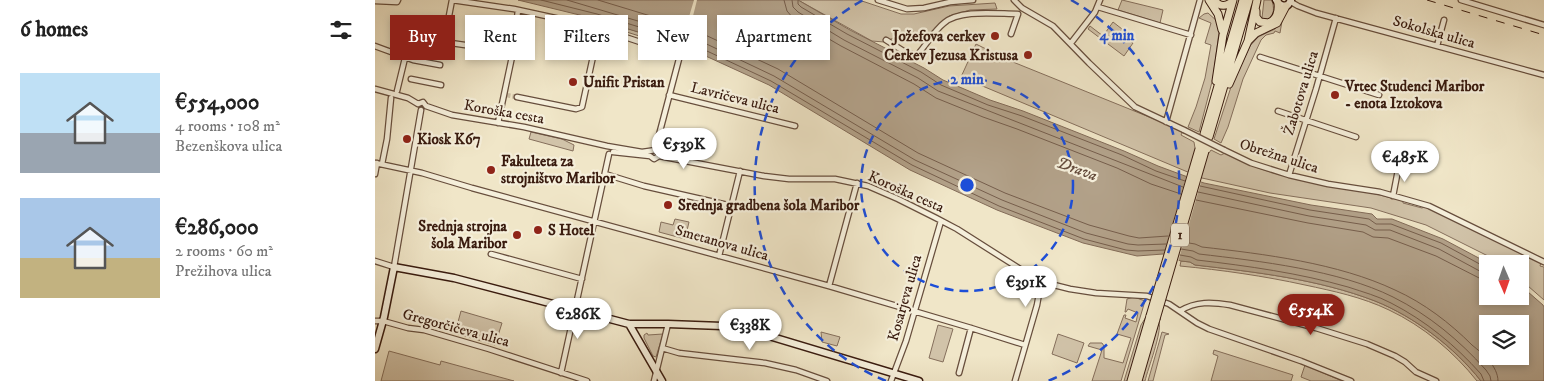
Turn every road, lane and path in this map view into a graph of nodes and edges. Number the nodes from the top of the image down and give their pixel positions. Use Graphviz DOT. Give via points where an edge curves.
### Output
graph roads {
  1 [pos="397,0"];
  2 [pos="452,0"];
  3 [pos="878,0"];
  4 [pos="973,0"];
  5 [pos="1014,0"];
  6 [pos="1101,0"];
  7 [pos="1200,0"];
  8 [pos="1209,0"];
  9 [pos="1214,0"];
  10 [pos="1243,0"];
  11 [pos="1249,0"];
  12 [pos="1257,0"];
  13 [pos="1461,0"];
  14 [pos="375,1"];
  15 [pos="1233,1"];
  16 [pos="1277,2"];
  17 [pos="1289,2"];
  18 [pos="1098,7"];
  19 [pos="1022,8"];
  20 [pos="1256,8"];
  21 [pos="518,10"];
  22 [pos="1018,14"];
  23 [pos="449,15"];
  24 [pos="517,15"];
  25 [pos="545,16"];
  26 [pos="1336,18"];
  27 [pos="1444,20"];
  28 [pos="1544,25"];
  29 [pos="1011,34"];
  30 [pos="1191,35"];
  31 [pos="1223,35"];
  32 [pos="628,39"];
  33 [pos="886,40"];
  34 [pos="1248,41"];
  35 [pos="1071,43"];
  36 [pos="1437,45"];
  37 [pos="375,46"];
  38 [pos="390,52"];
  39 [pos="1260,56"];
  40 [pos="405,60"];
  41 [pos="413,60"];
  42 [pos="512,60"];
  43 [pos="592,60"];
  44 [pos="440,65"];
  45 [pos="1320,75"];
  46 [pos="1544,76"];
  47 [pos="411,79"];
  48 [pos="441,85"];
  49 [pos="375,90"];
  50 [pos="397,91"];
  51 [pos="669,95"];
  52 [pos="1379,95"];
  53 [pos="517,97"];
  54 [pos="391,98"];
  55 [pos="1217,101"];
  56 [pos="418,104"];
  57 [pos="427,106"];
  58 [pos="421,110"];
  59 [pos="1278,111"];
  60 [pos="1307,120"];
  61 [pos="1166,122"];
  62 [pos="498,123"];
  63 [pos="795,126"];
  64 [pos="1207,136"];
  65 [pos="1357,137"];
  66 [pos="1203,147"];
  67 [pos="611,149"];
  68 [pos="652,152"];
  69 [pos="659,156"];
  70 [pos="378,163"];
  71 [pos="1399,165"];
  72 [pos="411,170"];
  73 [pos="740,171"];
  74 [pos="375,174"];
  75 [pos="605,174"];
  76 [pos="1289,175"];
  77 [pos="857,183"];
  78 [pos="1393,196"];
  79 [pos="732,206"];
  80 [pos="595,221"];
  81 [pos="941,221"];
  82 [pos="491,254"];
  83 [pos="719,256"];
  84 [pos="375,261"];
  85 [pos="1544,262"];
  86 [pos="394,267"];
  87 [pos="582,279"];
  88 [pos="1042,284"];
  89 [pos="829,286"];
  90 [pos="575,309"];
  91 [pos="915,311"];
  92 [pos="1180,311"];
  93 [pos="1153,317"];
  94 [pos="375,321"];
  95 [pos="383,321"];
  96 [pos="629,324"];
  97 [pos="669,324"];
  98 [pos="971,328"];
  99 [pos="1025,345"];
  100 [pos="663,348"];
  101 [pos="375,349"];
  102 [pos="656,371"];
  103 [pos="561,373"];
  104 [pos="959,373"];
  105 [pos="894,374"];
  106 [pos="587,381"];
  107 [pos="654,381"];
  108 [pos="662,381"];
  109 [pos="827,381"];
  110 [pos="891,381"];
  111 [pos="919,381"];
  112 [pos="1015,381"];
  113 [pos="1131,381"];
  114 [pos="1138,381"];
  115 [pos="1351,381"];
  116 [pos="1436,381"];
  1 -- 14 [label="street"];
  2 -- 21 [label="street"];
  2 -- 23 [label="street"];
  3 -- 4 [label="street" via="907,9"];
  5 -- 19 [label="street, Obrežna ulica"];
  6 -- 18 [label="street"];
  7 -- 30 [label="street"];
  8 -- 31 [label="main road" via="1221,19"];
  9 -- 15 [label="main road" via="1223,6"];
  10 -- 55 [label="main road"];
  11 -- 55 [label="main road"];
  12 -- 20 [label="main road"];
  13 -- 28 [label="street"];
  15 -- 31 [label="main road"];
  16 -- 17 [label="street" via="1281,6"];
  16 -- 20 [label="main road" via="1276,18 1269,23 1260,22"];
  17 -- 26 [label="street, Sokolska ulica"];
  17 -- 34 [label="main road" via="1277,23 1256,33"];
  18 -- 30 [label="street"];
  18 -- 35 [label="street"];
  19 -- 22 [label="street"];
  19 -- 35 [label="street, Obrežna ulica" via="1053,26"];
  20 -- 34 [label="main road"];
  21 -- 24 [label="street"];
  21 -- 25 [label="street"];
  22 -- 29 [label="street"];
  22 -- 33 [label="street" via="973,14 952,18 915,55"];
  26 -- 36 [label="street, Sokolska ulica"];
  26 -- 45 [label="street, Žabotova ulica"];
  27 -- 36 [label="street, Sokolska ulica"];
  30 -- 61 [label="street"];
  31 -- 55 [label="main road" via="1214,88"];
  32 -- 51 [label="street" via="679,58"];
  34 -- 55 [label="main road" via="1225,93"];
  35 -- 61 [label="street, Obrežna ulica" via="1135,107"];
  36 -- 46 [label="street, Sokolska ulica"];
  37 -- 38 [label="street"];
  39 -- 45 [label="street"];
  40 -- 50 [label="street"];
  41 -- 44 [label="street"];
  42 -- 62 [label="street"];
  43 -- 53 [label="street" via="582,107 577,109"];
  45 -- 52 [label="street"];
  45 -- 60 [label="street, Žabotova ulica"];
  47 -- 48 [label="street"];
  49 -- 56 [label="street" via="408,98"];
  51 -- 63 [label="street, Lavričeva ulica"];
  51 -- 68 [label="street"];
  54 -- 70 [label="street" via="387,139"];
  55 -- 64 [label="main road"];
  56 -- 57 [label="street" via="423,102"];
  56 -- 58 [label="street"];
  57 -- 58 [label="street"];
  57 -- 62 [label="street, Koroška cesta" via="448,114"];
  58 -- 72 [label="street"];
  59 -- 60 [label="street"];
  60 -- 65 [label="street"];
  60 -- 76 [label="street, Žabotova ulica"];
  61 -- 76 [label="street, Obrežna ulica, bridge" via="1251,163"];
  62 -- 67 [label="street, Koroška cesta"];
  66 -- 93 [label="main road, 1, bridge"];
  67 -- 68 [label="street, Koroška cesta"];
  67 -- 75 [label="street"];
  68 -- 69 [label="street" via="658,152"];
  68 -- 69 [label="street, Koroška cesta" via="655,159"];
  69 -- 73 [label="street, Koroška cesta"];
  70 -- 72 [label="street, Smetanova ulica"];
  70 -- 74 [label="street"];
  71 -- 78 [label="street"];
  72 -- 80 [label="street, Smetanova ulica"];
  72 -- 86 [label="street"];
  73 -- 77 [label="street, Koroška cesta" via="777,178 835,179"];
  73 -- 79 [label="street"];
  75 -- 79 [label="street"];
  75 -- 80 [label="street"];
  76 -- 78 [label="street, Obrežna ulica"];
  77 -- 81 [label="street, Koroška cesta"];
  77 -- 89 [label="street"];
  78 -- 85 [label="street, Obrežna ulica" via="1437,210"];
  79 -- 83 [label="street"];
  80 -- 83 [label="street, Smetanova ulica"];
  80 -- 87 [label="street"];
  81 -- 88 [label="street, Koroška cesta"];
  81 -- 91 [label="street, Kosarjeva ulica"];
  82 -- 87 [label="street"];
  83 -- 89 [label="street, Smetanova ulica"];
  84 -- 86 [label="street"];
  86 -- 90 [label="street" via="454,278"];
  86 -- 95 [label="street"];
  87 -- 90 [label="street"];
  88 -- 92 [label="street" via="1096,293 1147,296"];
  88 -- 99 [label="street"];
  89 -- 91 [label="street, Smetanova ulica"];
  90 -- 96 [label="street"];
  90 -- 103 [label="street"];
  91 -- 98 [label="street, Smetanova ulica"];
  91 -- 105 [label="street, Kosarjeva ulica"];
  92 -- 115 [label="street" via="1209,328"];
  92 -- 116 [label="street" via="1201,303 1215,302 1316,328 1395,356 1416,372"];
  93 -- 113 [label="main road, 1"];
  93 -- 114 [label="main road, 1"];
  94 -- 95 [label="street, Gregorčičeva ulica"];
  95 -- 101 [label="street"];
  95 -- 103 [label="street, Gregorčičeva ulica" via="424,330"];
  96 -- 97 [label="street"];
  96 -- 102 [label="street"];
  97 -- 100 [label="street"];
  97 -- 105 [label="street" via="722,326 759,333"];
  98 -- 99 [label="street, Smetanova ulica"];
  98 -- 104 [label="street"];
  99 -- 112 [label="street"];
  100 -- 102 [label="street"];
  100 -- 109 [label="street" via="679,353 765,363"];
  102 -- 107 [label="street"];
  102 -- 108 [label="street"];
  103 -- 106 [label="street, Gregorčičeva ulica"];
  105 -- 110 [label="street, Kosarjeva ulica"];
  105 -- 111 [label="street"];
}
